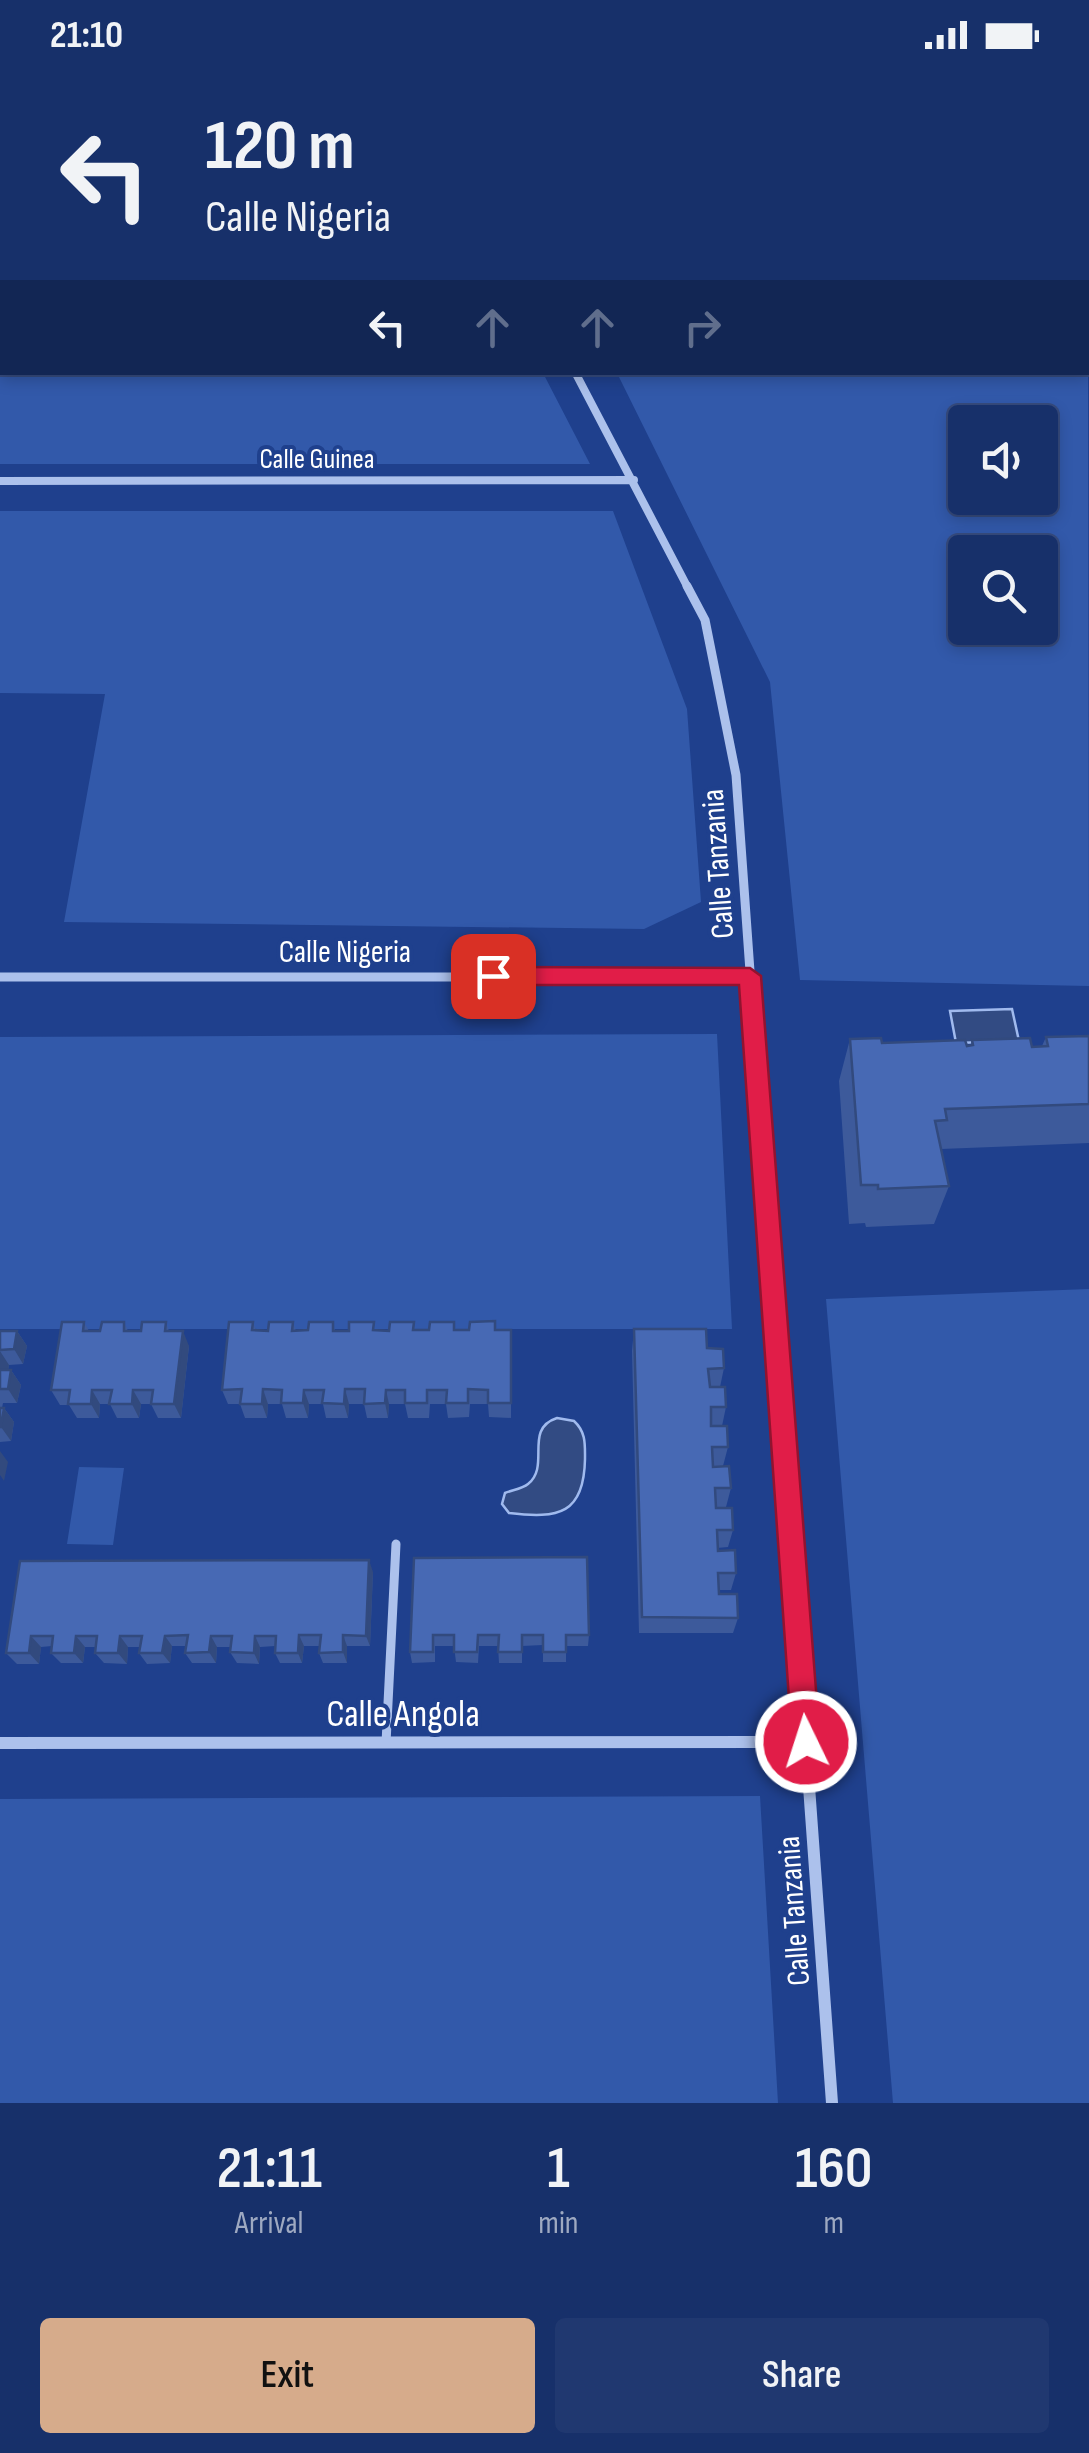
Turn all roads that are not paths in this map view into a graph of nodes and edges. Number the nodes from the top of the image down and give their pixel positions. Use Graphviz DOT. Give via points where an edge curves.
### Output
graph roads {
  1 [pos="577,375"];
  2 [pos="634,480"];
  3 [pos="0,481"];
  4 [pos="750,976"];
  5 [pos="0,977"];
  6 [pos="396,1544"];
  7 [pos="806,1742"];
  8 [pos="386,1743"];
  9 [pos="0,1744"];
  10 [pos="832,2103"];
  1 -- 2 [label="street, Calle Tanzania"];
  2 -- 3 [label="street, Calle Guinea"];
  2 -- 4 [label="street, Calle Tanzania" via="705,620 736,775"];
  4 -- 5 [label="street, Calle Nigeria"];
  4 -- 7 [label="street, Calle Tanzania"];
  6 -- 8 [label="lane"];
  7 -- 8 [label="street, Calle Angola"];
  7 -- 10 [label="street, Calle Tanzania"];
  8 -- 9 [label="street, Calle Angola"];
}
